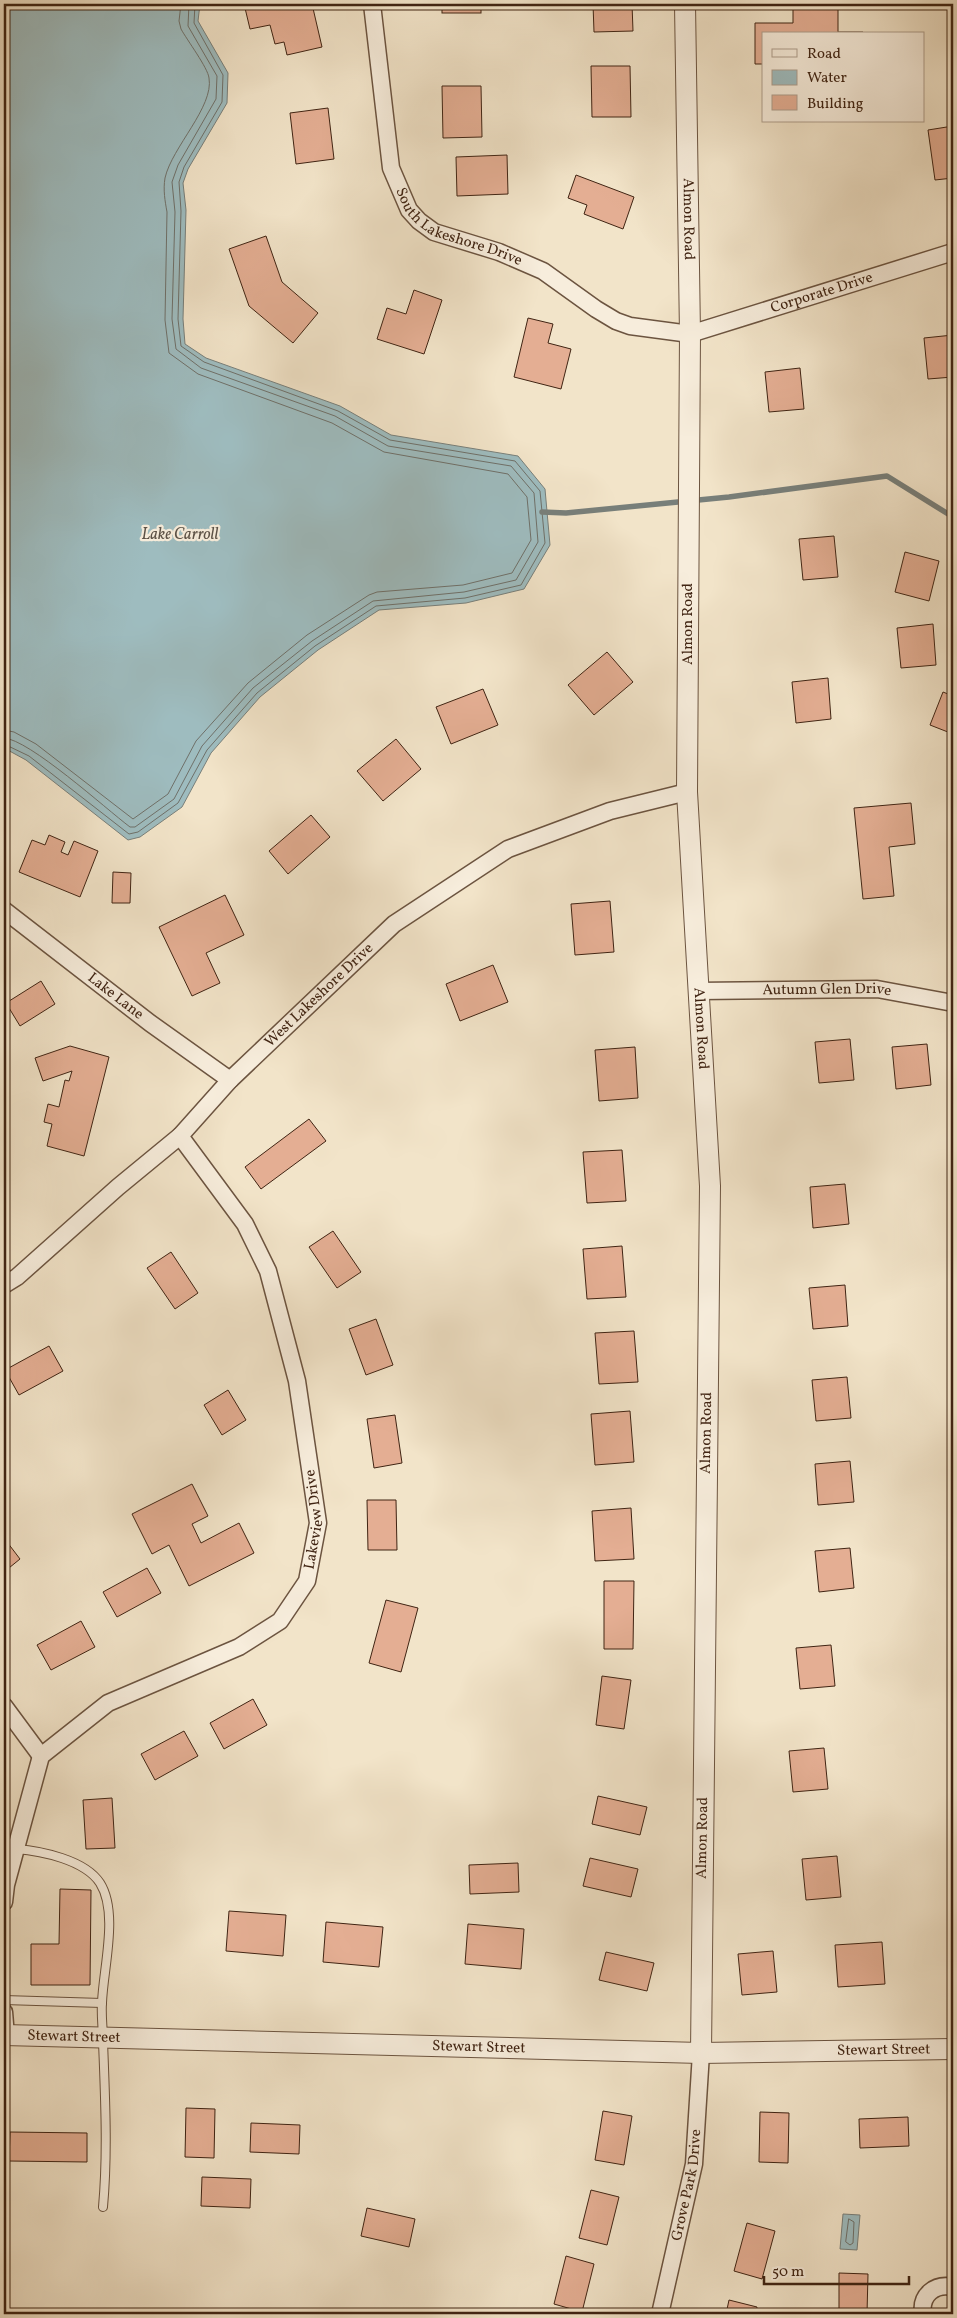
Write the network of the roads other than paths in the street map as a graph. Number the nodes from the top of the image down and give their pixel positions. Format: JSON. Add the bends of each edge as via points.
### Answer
{"nodes":[{"id":1,"x":372,"y":4,"type":"edge"},
{"id":2,"x":685,"y":4,"type":"edge"},
{"id":3,"x":953,"y":252,"type":"edge"},
{"id":4,"x":690,"y":334,"type":"junction"},
{"id":5,"x":687,"y":792,"type":"junction"},
{"id":6,"x":4,"y":910,"type":"edge"},
{"id":7,"x":698,"y":991,"type":"junction"},
{"id":8,"x":953,"y":1003,"type":"edge"},
{"id":9,"x":230,"y":1080,"type":"junction"},
{"id":10,"x":180,"y":1136,"type":"junction"},
{"id":11,"x":4,"y":1285,"type":"edge"},
{"id":12,"x":4,"y":1706,"type":"edge"},
{"id":13,"x":41,"y":1756,"type":"junction"},
{"id":14,"x":16,"y":1849,"type":"junction"},
{"id":15,"x":4,"y":1902,"type":"edge"},
{"id":16,"x":4,"y":2000,"type":"edge"},
{"id":17,"x":102,"y":2003,"type":"junction"},
{"id":18,"x":4,"y":2012,"type":"edge"},
{"id":19,"x":5,"y":2035,"type":"edge"},
{"id":20,"x":103,"y":2038,"type":"junction"},
{"id":21,"x":953,"y":2050,"type":"edge"},
{"id":22,"x":701,"y":2053,"type":"junction"},
{"id":23,"x":104,"y":2207,"type":"dead end"},
{"id":24,"x":953,"y":2287,"type":"edge"},
{"id":25,"x":660,"y":2314,"type":"edge"},
{"id":26,"x":923,"y":2314,"type":"edge"}],
"edges":[{"from":1,"to":4,"type":"street","name":"South Lakeshore Drive","via":[[391,168],[402,196],[419,220],[434,232],[499,252],[543,271],[616,321],[638,328]]},
{"from":2,"to":4,"type":"street","name":"Almon Road"},
{"from":3,"to":4,"type":"street","name":"Corporate Drive"},
{"from":4,"to":5,"type":"street","name":"Almon Road"},
{"from":5,"to":7,"type":"street","name":"Almon Road"},
{"from":5,"to":9,"type":"street","name":"West Lakeshore Drive","via":[[610,811],[508,849],[394,924]]},
{"from":6,"to":9,"type":"street","name":"Lake Lane","via":[[150,1023]]},
{"from":7,"to":8,"type":"street","name":"Autumn Glen Drive","via":[[877,989]]},
{"from":7,"to":22,"type":"street","name":"Almon Road","via":[[710,1186]]},
{"from":9,"to":10,"type":"street","name":"West Lakeshore Drive"},
{"from":10,"to":11,"type":"street","name":"West Lakeshore Drive"},
{"from":10,"to":13,"type":"street","name":"Lakeview Drive","via":[[245,1224],[268,1271],[297,1380],[318,1523],[307,1581],[280,1621],[239,1647],[108,1703]]},
{"from":12,"to":13,"type":"street"},
{"from":13,"to":14,"type":"street"},
{"from":14,"to":15,"type":"street"},
{"from":14,"to":17,"type":"lane","via":[[38,1851],[75,1864],[92,1872],[102,1886],[108,1905]]},
{"from":16,"to":17,"type":"lane"},
{"from":17,"to":20,"type":"lane"},
{"from":18,"to":19,"type":"street"},
{"from":19,"to":20,"type":"street","name":"Stewart Street"},
{"from":20,"to":22,"type":"street","name":"Stewart Street"},
{"from":20,"to":23,"type":"lane","via":[[107,2170]]},
{"from":21,"to":22,"type":"street","name":"Stewart Street"},
{"from":22,"to":25,"type":"street","name":"Grove Park Drive","via":[[694,2164]]},
{"from":24,"to":26,"type":"street","via":[[944,2286],[931,2291],[923,2304]]}]}
